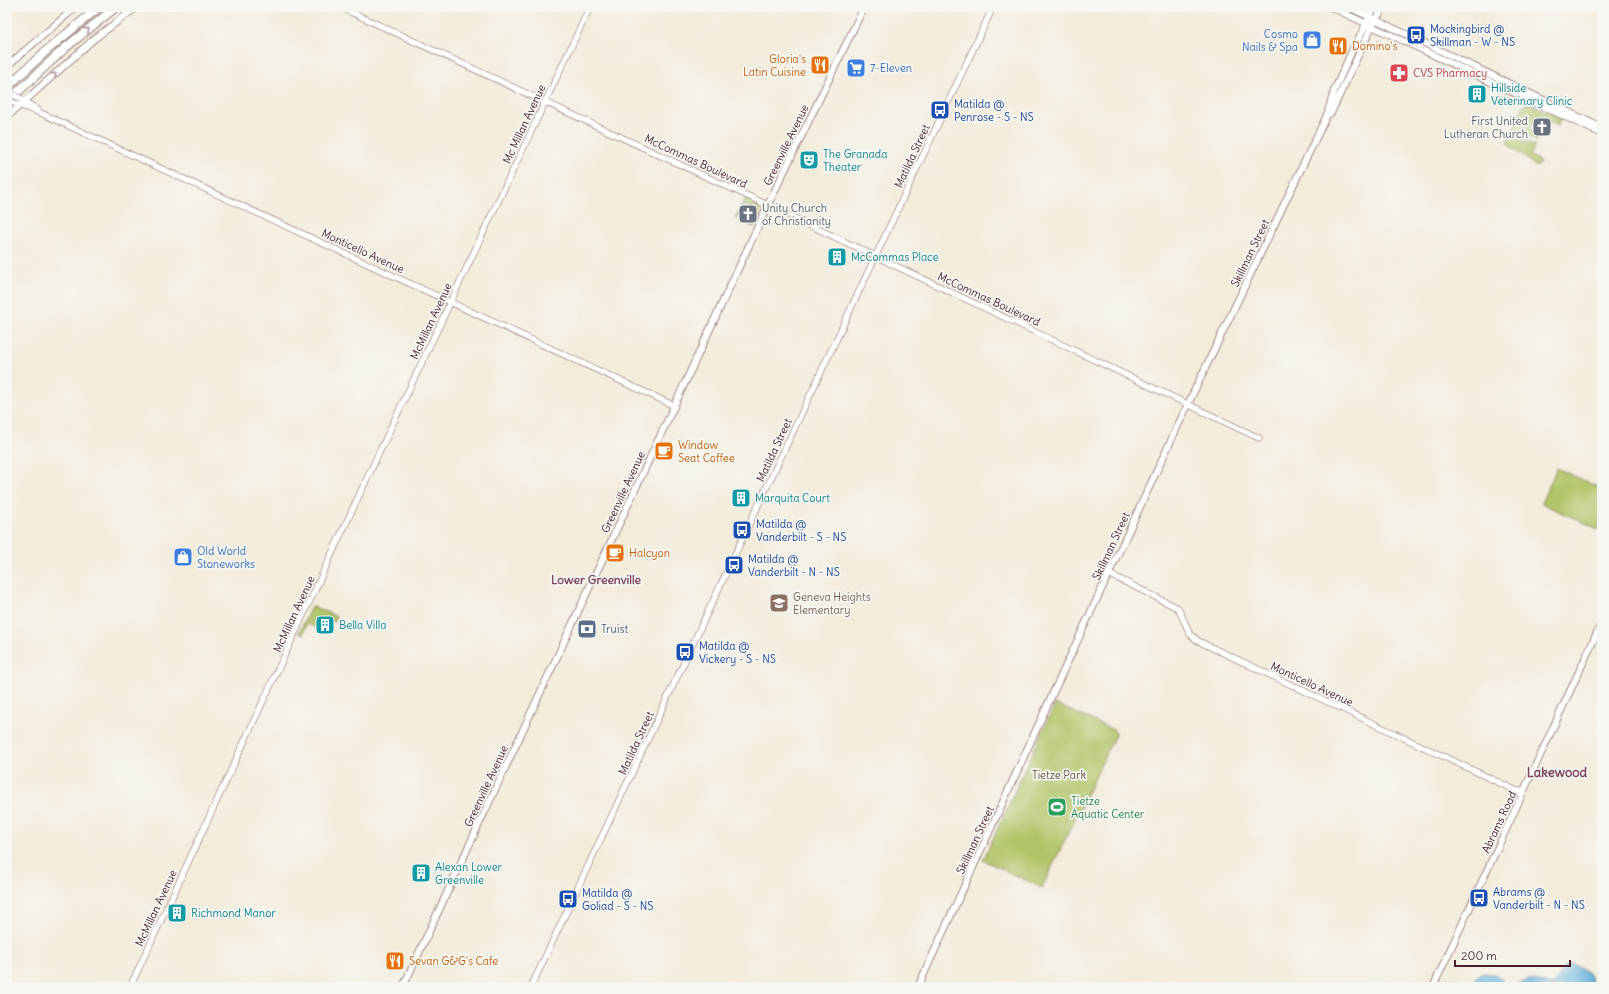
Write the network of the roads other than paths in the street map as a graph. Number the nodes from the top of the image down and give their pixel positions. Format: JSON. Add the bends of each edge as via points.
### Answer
{"nodes":[{"id":1,"x":76,"y":7,"type":"edge"},
{"id":2,"x":99,"y":7,"type":"edge"},
{"id":3,"x":116,"y":7,"type":"edge"},
{"id":4,"x":136,"y":7,"type":"edge"},
{"id":5,"x":340,"y":7,"type":"edge"},
{"id":6,"x":590,"y":7,"type":"edge"},
{"id":7,"x":864,"y":7,"type":"edge"},
{"id":8,"x":993,"y":7,"type":"edge"},
{"id":9,"x":1331,"y":7,"type":"edge"},
{"id":10,"x":1349,"y":7,"type":"edge"},
{"id":11,"x":1375,"y":7,"type":"edge"},
{"id":12,"x":1384,"y":7,"type":"edge"},
{"id":13,"x":1370,"y":16,"type":"junction"},
{"id":14,"x":1376,"y":19,"type":"junction"},
{"id":15,"x":1369,"y":25,"type":"junction"},
{"id":16,"x":1430,"y":50,"type":"junction"},
{"id":17,"x":7,"y":66,"type":"edge"},
{"id":18,"x":1469,"y":68,"type":"junction"},
{"id":19,"x":7,"y":87,"type":"edge"},
{"id":20,"x":7,"y":91,"type":"edge"},
{"id":21,"x":7,"y":99,"type":"edge"},
{"id":22,"x":23,"y":100,"type":"junction"},
{"id":23,"x":7,"y":102,"type":"edge"},
{"id":24,"x":545,"y":103,"type":"junction"},
{"id":25,"x":18,"y":105,"type":"junction"},
{"id":26,"x":44,"y":114,"type":"junction"},
{"id":27,"x":7,"y":117,"type":"edge"},
{"id":28,"x":1602,"y":128,"type":"edge"},
{"id":29,"x":1602,"y":134,"type":"edge"},
{"id":30,"x":768,"y":206,"type":"junction"},
{"id":31,"x":475,"y":250,"type":"joint"},
{"id":32,"x":876,"y":257,"type":"junction"},
{"id":33,"x":450,"y":303,"type":"junction"},
{"id":34,"x":1188,"y":404,"type":"junction"},
{"id":35,"x":675,"y":406,"type":"junction"},
{"id":36,"x":1259,"y":438,"type":"dead end"},
{"id":37,"x":1109,"y":574,"type":"junction"},
{"id":38,"x":1602,"y":622,"type":"edge"},
{"id":39,"x":1524,"y":791,"type":"junction"},
{"id":40,"x":130,"y":987,"type":"edge"},
{"id":41,"x":403,"y":987,"type":"edge"},
{"id":42,"x":531,"y":987,"type":"edge"},
{"id":43,"x":918,"y":987,"type":"edge"},
{"id":44,"x":1433,"y":987,"type":"edge"}],
"edges":[{"from":1,"to":17,"type":"main road"},
{"from":2,"to":19,"type":"highway"},
{"from":23,"to":3,"type":"highway","one_way":true,"via":[[65,48]]},
{"from":22,"to":4,"type":"main road","one_way":true,"via":[[95,38]]},
{"from":5,"to":24,"type":"street","name":"McCommas Boulevard"},
{"from":6,"to":24,"type":"street","name":"Mc Millan Avenue"},
{"from":7,"to":30,"type":"main road","name":"Greenville Avenue"},
{"from":8,"to":32,"type":"street","name":"Matilda Street"},
{"from":9,"to":15,"type":"main road"},
{"from":10,"to":13,"type":"main road"},
{"from":11,"to":13,"type":"main road","name":"Skillman Street"},
{"from":12,"to":14,"type":"main road","name":"Skillman Street"},
{"from":13,"to":14,"type":"main road"},
{"from":13,"to":15,"type":"main road","name":"Skillman Street"},
{"from":14,"to":15,"type":"main road","name":"Skillman Street"},
{"from":14,"to":16,"type":"main road"},
{"from":15,"to":16,"type":"main road"},
{"from":15,"to":34,"type":"main road","name":"Skillman Street","via":[[1334,91],[1326,115]]},
{"from":16,"to":18,"type":"main road"},
{"from":18,"to":28,"type":"main road"},
{"from":18,"to":29,"type":"main road"},
{"from":20,"to":22,"type":"street","name":"Monticello Avenue","bridge":true},
{"from":21,"to":25,"type":"street","name":"Monticello Avenue","bridge":true},
{"from":22,"to":25,"type":"main road"},
{"from":22,"to":26,"type":"street","name":"Monticello Avenue"},
{"from":24,"to":30,"type":"street","name":"McCommas Boulevard"},
{"from":24,"to":31,"type":"street","name":"Mc Millan Avenue"},
{"from":25,"to":26,"type":"street","name":"Monticello Avenue"},
{"from":25,"to":27,"type":"main road"},
{"from":26,"to":33,"type":"street","name":"Monticello Avenue"},
{"from":30,"to":32,"type":"street","name":"McCommas Boulevard"},
{"from":30,"to":35,"type":"main road","name":"Greenville Avenue"},
{"from":31,"to":33,"type":"street","name":"McMillan Avenue"},
{"from":32,"to":34,"type":"street","name":"McCommas Boulevard"},
{"from":32,"to":42,"type":"street","name":"Matilda Street"},
{"from":33,"to":35,"type":"street","name":"Monticello Avenue"},
{"from":33,"to":40,"type":"street","name":"McMillan Avenue"},
{"from":34,"to":36,"type":"street","name":"McCommas Boulevard"},
{"from":34,"to":37,"type":"main road","name":"Skillman Street"},
{"from":35,"to":41,"type":"main road","name":"Greenville Avenue"},
{"from":37,"to":39,"type":"street","name":"Monticello Avenue","via":[[1178,608],[1190,634],[1198,641],[1517,791]]},
{"from":37,"to":43,"type":"main road","name":"Skillman Street"},
{"from":38,"to":39,"type":"main road","name":"Abrams Road"},
{"from":39,"to":44,"type":"main road","name":"Abrams Road"}]}
